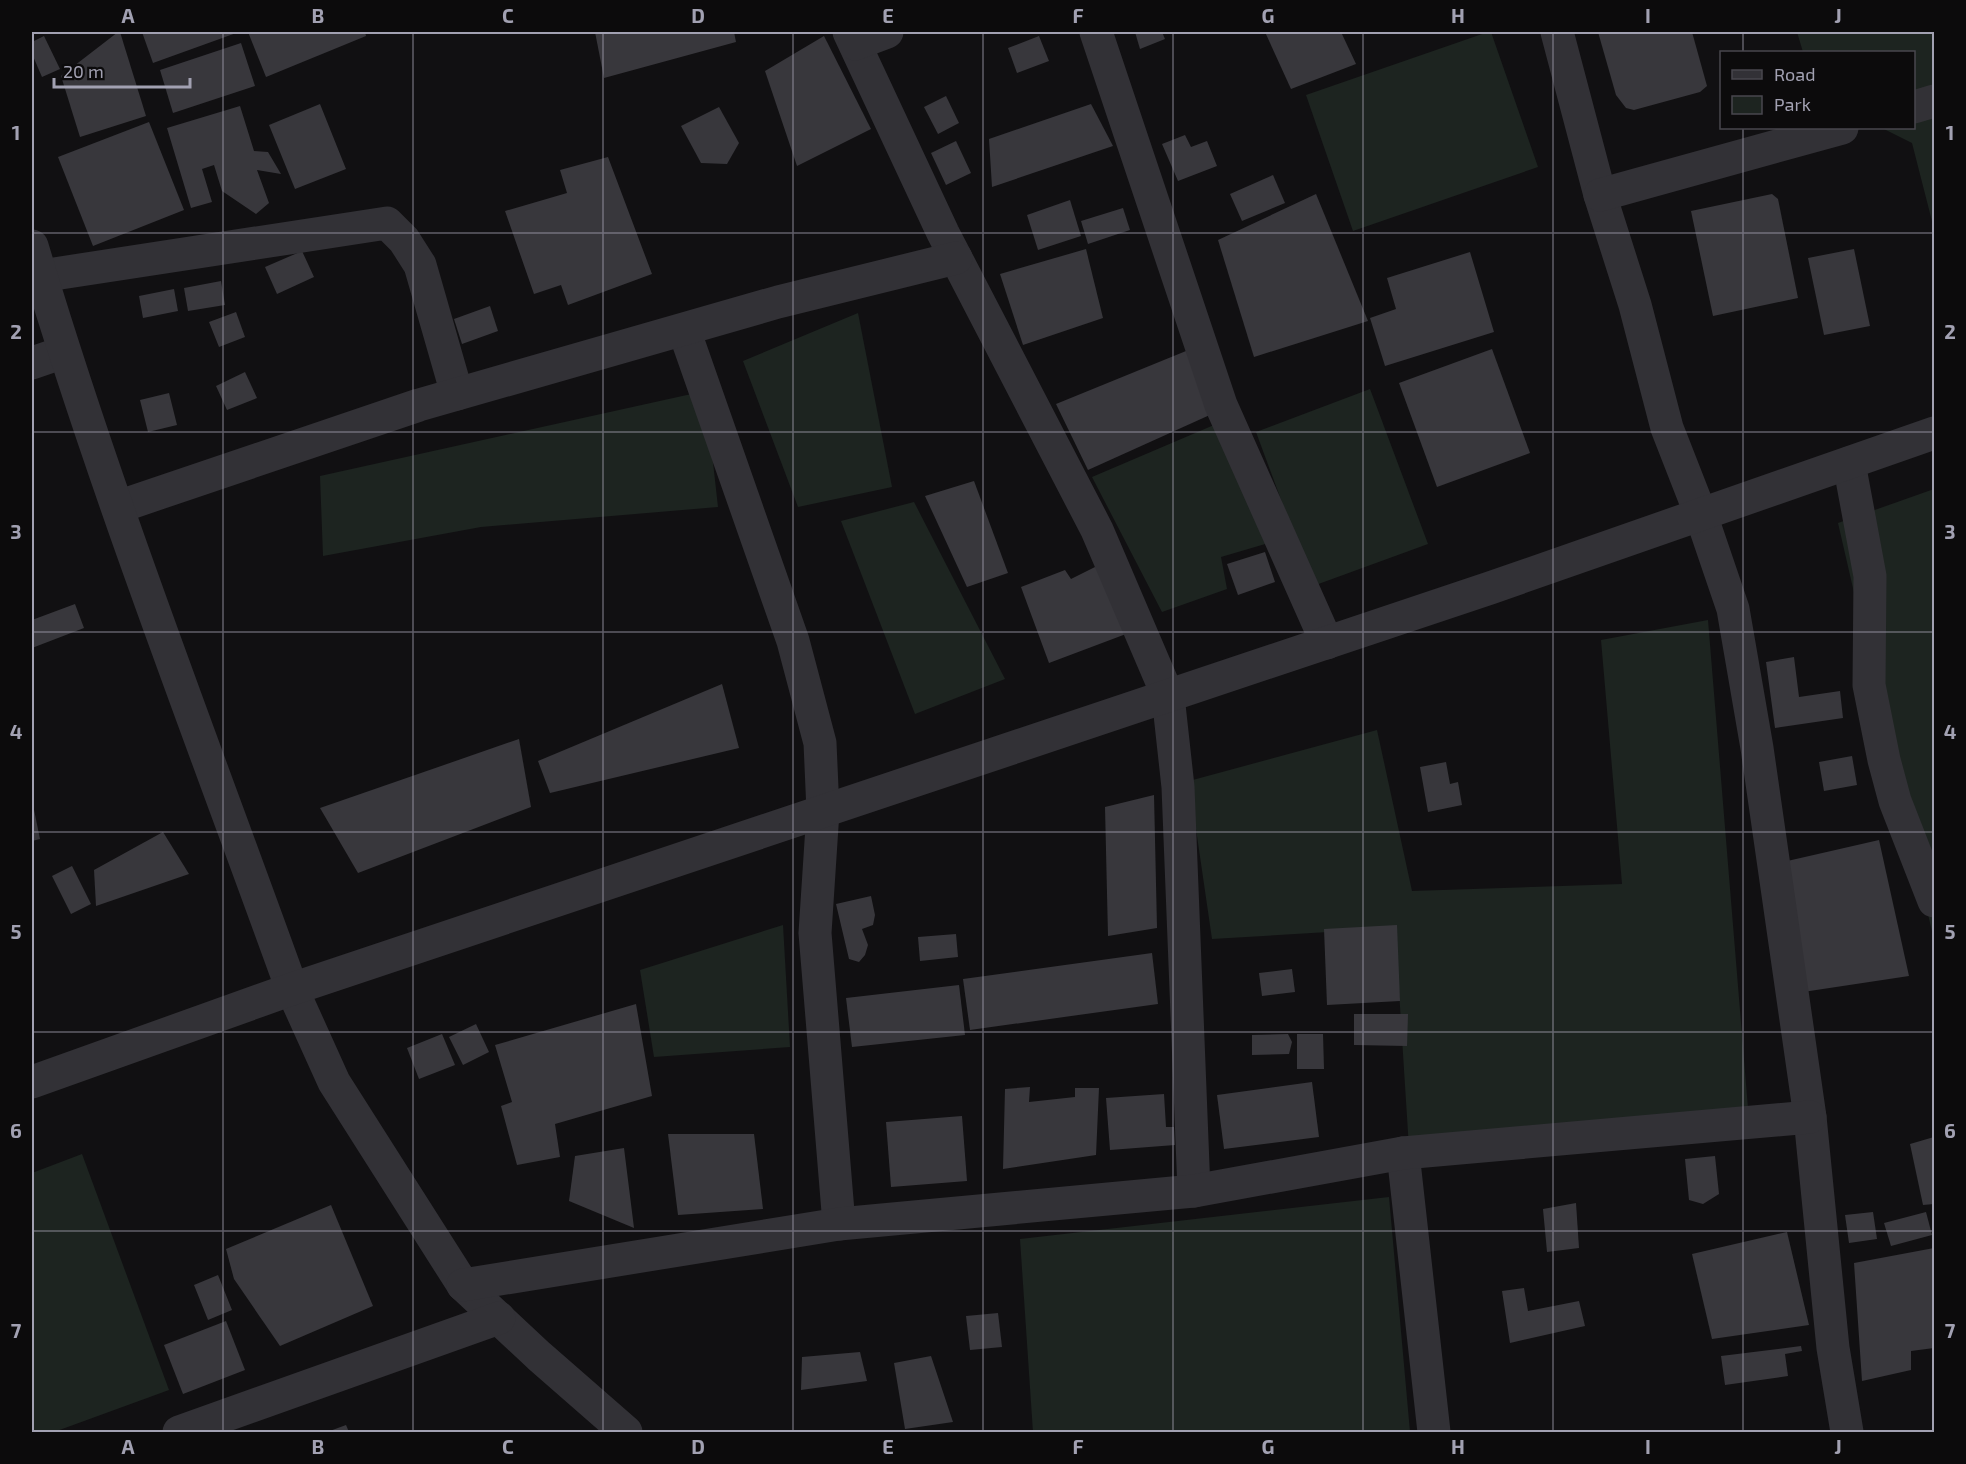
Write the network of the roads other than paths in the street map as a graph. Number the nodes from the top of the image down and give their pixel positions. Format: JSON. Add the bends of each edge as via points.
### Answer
{"nodes":[{"id":1,"x":887,"y":32,"type":"edge"},
{"id":2,"x":1096,"y":32,"type":"edge"},
{"id":3,"x":1557,"y":32,"type":"edge"},
{"id":4,"x":852,"y":38,"type":"edge"},
{"id":5,"x":1935,"y":101,"type":"edge"},
{"id":6,"x":1915,"y":107,"type":"edge"},
{"id":7,"x":1838,"y":129,"type":"edge"},
{"id":8,"x":1600,"y":195,"type":"junction"},
{"id":9,"x":32,"y":246,"type":"edge"},
{"id":10,"x":956,"y":258,"type":"junction"},
{"id":11,"x":41,"y":276,"type":"junction"},
{"id":12,"x":684,"y":330,"type":"junction"},
{"id":13,"x":64,"y":352,"type":"junction"},
{"id":14,"x":32,"y":363,"type":"edge"},
{"id":15,"x":457,"y":394,"type":"junction"},
{"id":16,"x":1935,"y":433,"type":"edge"},
{"id":17,"x":1849,"y":463,"type":"junction"},
{"id":18,"x":118,"y":507,"type":"junction"},
{"id":19,"x":1701,"y":515,"type":"junction"},
{"id":20,"x":1327,"y":643,"type":"junction"},
{"id":21,"x":1168,"y":696,"type":"junction"},
{"id":22,"x":823,"y":811,"type":"junction"},
{"id":23,"x":1935,"y":901,"type":"edge"},
{"id":24,"x":292,"y":989,"type":"junction"},
{"id":25,"x":32,"y":1082,"type":"edge"},
{"id":26,"x":1810,"y":1118,"type":"junction"},
{"id":27,"x":1403,"y":1153,"type":"junction"},
{"id":28,"x":1194,"y":1191,"type":"junction"},
{"id":29,"x":838,"y":1224,"type":"junction"},
{"id":30,"x":464,"y":1285,"type":"junction"},
{"id":31,"x":499,"y":1318,"type":"junction"},
{"id":32,"x":179,"y":1432,"type":"edge"},
{"id":33,"x":626,"y":1432,"type":"edge"},
{"id":34,"x":1434,"y":1432,"type":"edge"},
{"id":35,"x":1847,"y":1432,"type":"edge"}],
"edges":[{"from":1,"to":4,"type":"street"},
{"from":2,"to":20,"type":"street","via":[[1221,405]]},
{"from":3,"to":8,"type":"street"},
{"from":4,"to":10,"type":"street"},
{"from":5,"to":6,"type":"street"},
{"from":7,"to":8,"type":"street"},
{"from":8,"to":19,"type":"street","via":[[1635,304],[1667,428]]},
{"from":9,"to":11,"type":"street"},
{"from":10,"to":12,"type":"street","via":[[778,302]]},
{"from":10,"to":21,"type":"street","via":[[1097,530]]},
{"from":11,"to":13,"type":"street"},
{"from":11,"to":15,"type":"street","via":[[387,223],[420,265]]},
{"from":12,"to":15,"type":"street"},
{"from":12,"to":22,"type":"street","via":[[793,641],[820,743]]},
{"from":13,"to":14,"type":"street"},
{"from":13,"to":18,"type":"street"},
{"from":15,"to":18,"type":"street"},
{"from":16,"to":17,"type":"street"},
{"from":17,"to":19,"type":"street"},
{"from":17,"to":23,"type":"street","via":[[1870,576],[1869,685],[1879,739],[1895,801]]},
{"from":18,"to":24,"type":"street"},
{"from":19,"to":20,"type":"street"},
{"from":19,"to":26,"type":"street","via":[[1733,609]]},
{"from":20,"to":21,"type":"street"},
{"from":21,"to":22,"type":"street"},
{"from":21,"to":28,"type":"street","via":[[1178,788]]},
{"from":22,"to":24,"type":"street"},
{"from":22,"to":29,"type":"street","via":[[815,933]]},
{"from":24,"to":25,"type":"street"},
{"from":24,"to":30,"type":"street","via":[[334,1082]]},
{"from":26,"to":27,"type":"street"},
{"from":26,"to":35,"type":"street","via":[[1833,1348]]},
{"from":27,"to":28,"type":"street"},
{"from":27,"to":34,"type":"street"},
{"from":28,"to":29,"type":"street"},
{"from":29,"to":30,"type":"street"},
{"from":30,"to":31,"type":"street"},
{"from":31,"to":32,"type":"street"},
{"from":31,"to":33,"type":"street"}]}
